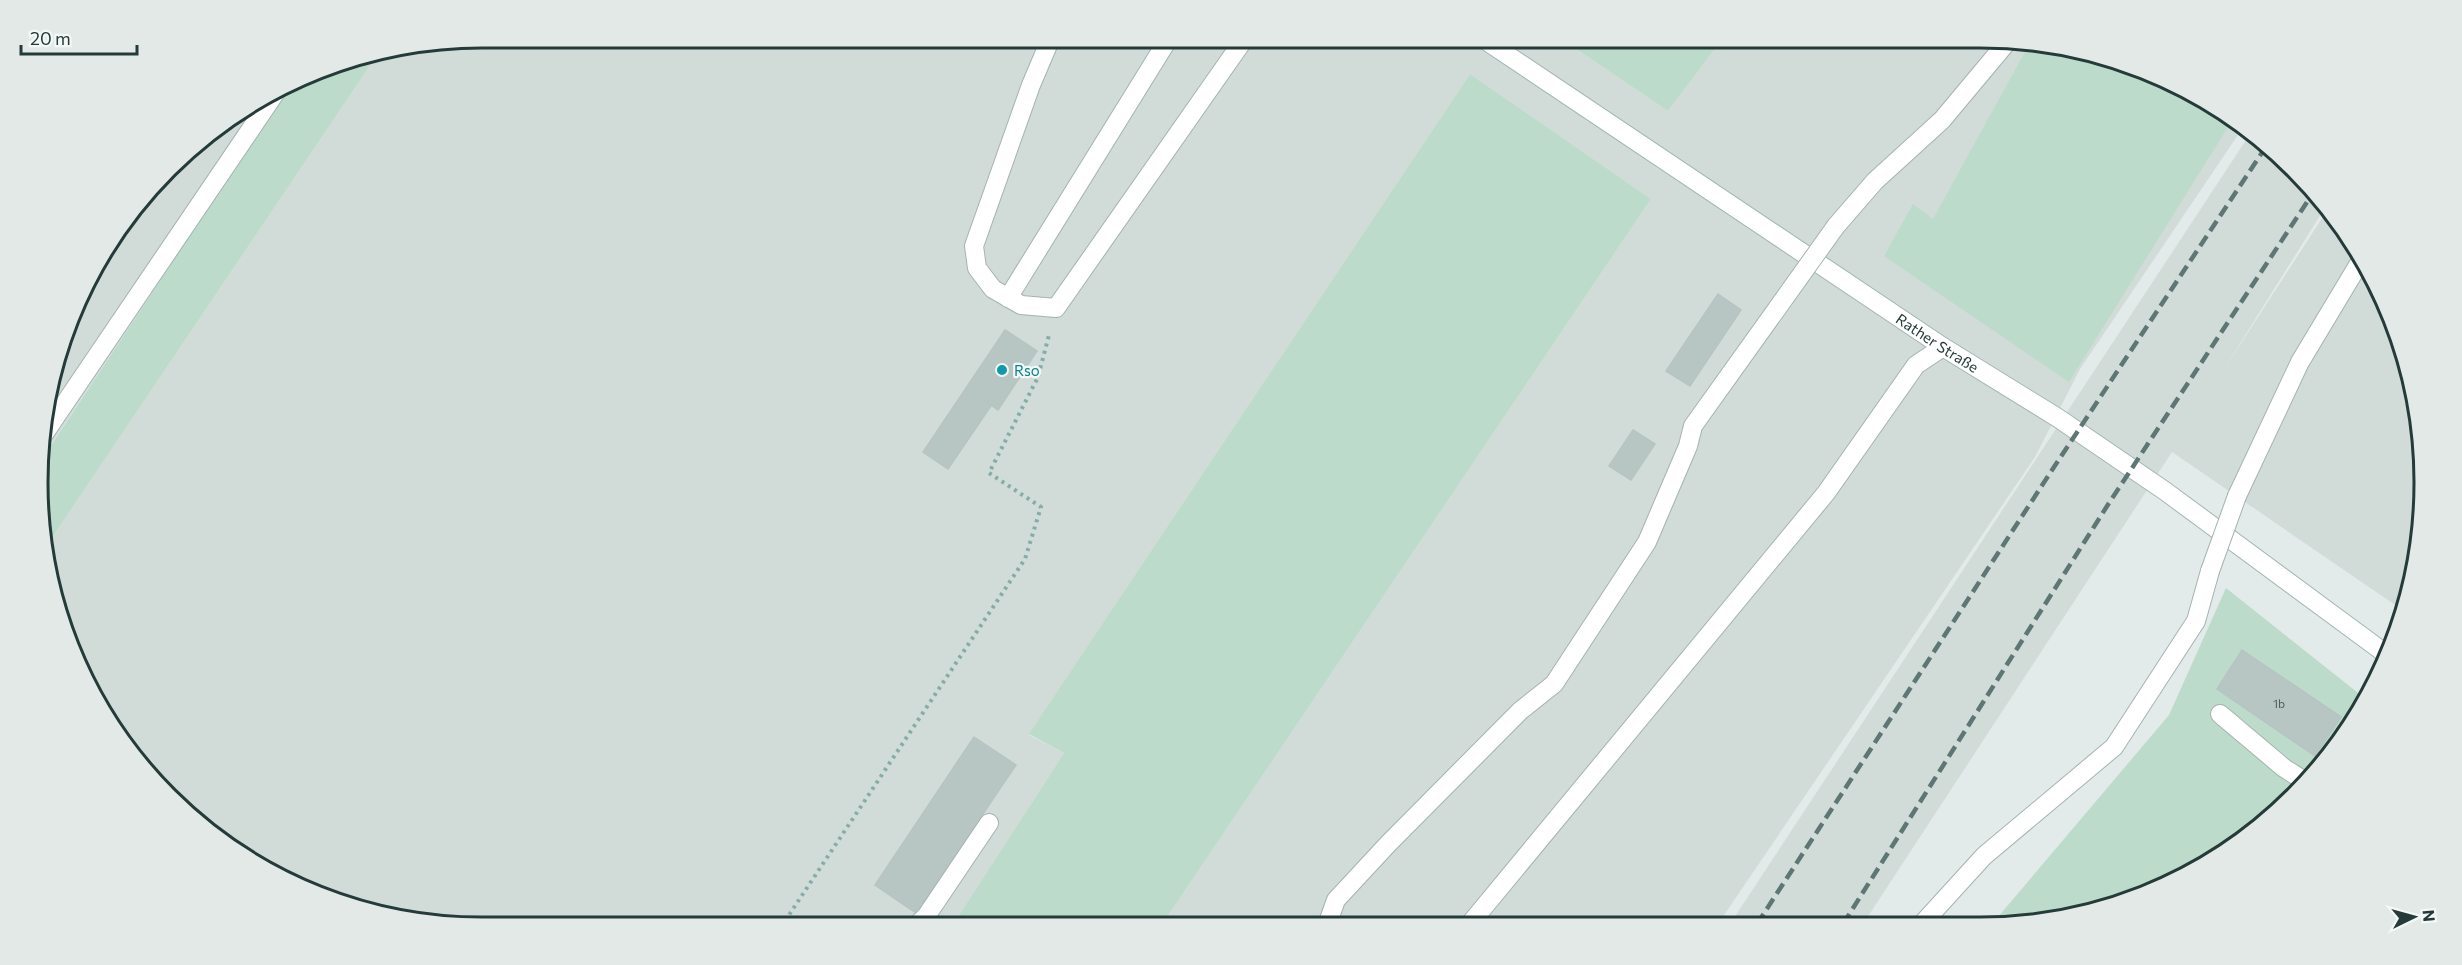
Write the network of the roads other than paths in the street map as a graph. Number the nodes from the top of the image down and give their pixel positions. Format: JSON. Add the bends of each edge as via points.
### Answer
{"nodes":[{"id":1,"x":1047,"y":48,"type":"edge"},
{"id":2,"x":1163,"y":48,"type":"edge"},
{"id":3,"x":1238,"y":48,"type":"edge"},
{"id":4,"x":1497,"y":48,"type":"edge"},
{"id":5,"x":2002,"y":49,"type":"edge"},
{"id":6,"x":267,"y":105,"type":"edge"},
{"id":7,"x":2357,"y":267,"type":"edge"},
{"id":8,"x":1008,"y":298,"type":"junction"},
{"id":9,"x":1943,"y":347,"type":"junction"},
{"id":10,"x":53,"y":421,"type":"edge"},
{"id":11,"x":2381,"y":650,"type":"edge"},
{"id":12,"x":2220,"y":714,"type":"dead end"},
{"id":13,"x":2299,"y":777,"type":"edge"},
{"id":14,"x":989,"y":823,"type":"dead end"},
{"id":15,"x":925,"y":917,"type":"edge"},
{"id":16,"x":1330,"y":917,"type":"edge"},
{"id":17,"x":1476,"y":917,"type":"edge"},
{"id":18,"x":1928,"y":917,"type":"edge"}],
"edges":[{"from":1,"to":8,"type":"street","via":[[974,246],[977,268],[993,289]]},
{"from":2,"to":8,"type":"street"},
{"from":3,"to":8,"type":"street","via":[[1056,308],[1021,305]]},
{"from":4,"to":9,"type":"street","name":"Rather Straße"},
{"from":5,"to":16,"type":"street","bridge":true,"via":[[1942,120],[1875,181],[1836,226],[1693,426],[1647,542],[1554,684],[1520,711],[1380,852],[1335,900]]},
{"from":6,"to":10,"type":"street"},
{"from":7,"to":18,"type":"street","bridge":true,"via":[[2300,362],[2237,496],[2196,621],[2114,747],[1984,856]]},
{"from":9,"to":11,"type":"street","name":"Rather Straße","via":[[2058,418],[2165,491]]},
{"from":9,"to":17,"type":"street","via":[[1916,365],[1826,493]]},
{"from":12,"to":13,"type":"street"},
{"from":14,"to":15,"type":"street"}]}
